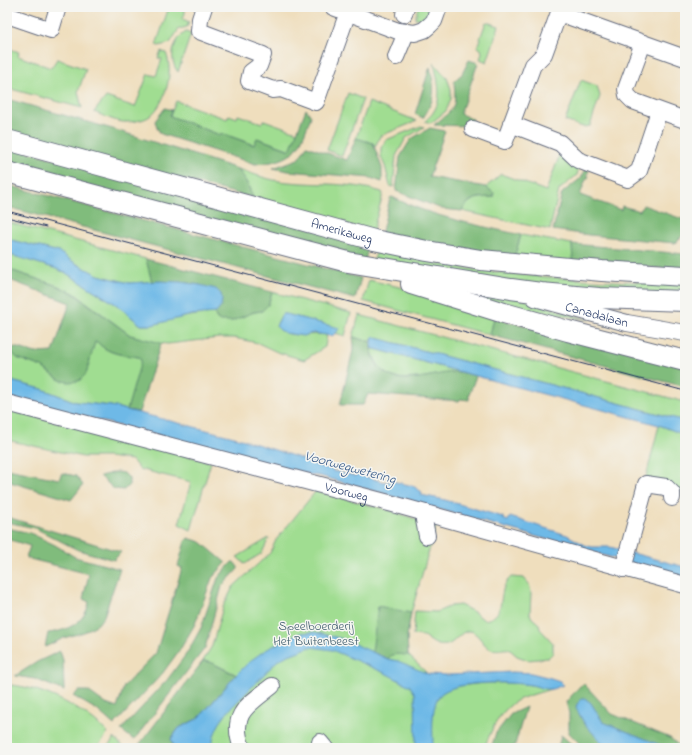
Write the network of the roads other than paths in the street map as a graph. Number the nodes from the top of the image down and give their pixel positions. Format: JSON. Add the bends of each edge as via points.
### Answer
{"nodes":[{"id":1,"x":58,"y":7,"type":"edge"},
{"id":2,"x":204,"y":7,"type":"edge"},
{"id":3,"x":333,"y":7,"type":"edge"},
{"id":4,"x":439,"y":7,"type":"edge"},
{"id":5,"x":560,"y":10,"type":"edge"},
{"id":6,"x":348,"y":12,"type":"junction"},
{"id":7,"x":7,"y":15,"type":"edge"},
{"id":8,"x":406,"y":33,"type":"junction"},
{"id":9,"x":642,"y":43,"type":"junction"},
{"id":10,"x":396,"y":57,"type":"dead end"},
{"id":11,"x":685,"y":58,"type":"edge"},
{"id":12,"x":659,"y":111,"type":"junction"},
{"id":13,"x":685,"y":120,"type":"edge"},
{"id":14,"x":512,"y":124,"type":"junction"},
{"id":15,"x":473,"y":129,"type":"dead end"},
{"id":16,"x":7,"y":140,"type":"edge"},
{"id":17,"x":7,"y":172,"type":"edge"},
{"id":18,"x":332,"y":259,"type":"junction"},
{"id":19,"x":685,"y":276,"type":"edge"},
{"id":20,"x":511,"y":290,"type":"junction"},
{"id":21,"x":685,"y":301,"type":"edge"},
{"id":22,"x":685,"y":333,"type":"edge"},
{"id":23,"x":685,"y":361,"type":"edge"},
{"id":24,"x":7,"y":403,"type":"edge"},
{"id":25,"x":672,"y":498,"type":"dead end"},
{"id":26,"x":426,"y":513,"type":"junction"},
{"id":27,"x":427,"y":536,"type":"dead end"},
{"id":28,"x":623,"y":569,"type":"junction"},
{"id":29,"x":685,"y":585,"type":"edge"},
{"id":30,"x":272,"y":686,"type":"dead end"},
{"id":31,"x":242,"y":748,"type":"edge"}],
"edges":[{"from":1,"to":7,"type":"street","via":[[50,30]]},
{"from":2,"to":6,"type":"street","via":[[199,30],[263,55],[259,66],[251,72],[249,81],[316,102]]},
{"from":3,"to":6,"type":"street"},
{"from":4,"to":8,"type":"street","via":[[434,20],[424,30]]},
{"from":5,"to":9,"type":"street"},
{"from":5,"to":14,"type":"street","via":[[544,54],[533,65]]},
{"from":6,"to":8,"type":"street"},
{"from":8,"to":10,"type":"street"},
{"from":9,"to":11,"type":"street"},
{"from":9,"to":12,"type":"street","via":[[626,89],[627,94],[632,101]]},
{"from":12,"to":13,"type":"street"},
{"from":12,"to":14,"type":"street","via":[[639,171],[628,179],[578,160],[560,143]]},
{"from":14,"to":15,"type":"street","via":[[505,141]]},
{"from":16,"to":19,"type":"main road","name":"Amerikaweg","via":[[374,240],[427,251],[481,260]]},
{"from":17,"to":18,"type":"main road","name":"Amerikaweg"},
{"from":18,"to":20,"type":"main road","name":"Amerikaweg"},
{"from":18,"to":23,"type":"main road","via":[[345,266],[420,286],[568,332]]},
{"from":20,"to":21,"type":"main road","name":"Amerikaweg","via":[[598,298]]},
{"from":20,"to":22,"type":"street","name":"Canadalaan","via":[[627,323]]},
{"from":24,"to":26,"type":"street","name":"Voorweg"},
{"from":25,"to":28,"type":"street","via":[[672,493],[666,487],[646,484]]},
{"from":26,"to":27,"type":"street","via":[[424,520]]},
{"from":26,"to":28,"type":"street","name":"Voorweg"},
{"from":28,"to":29,"type":"street","name":"Voorweg"},
{"from":30,"to":31,"type":"street","via":[[249,704],[242,713],[237,728]]}]}
